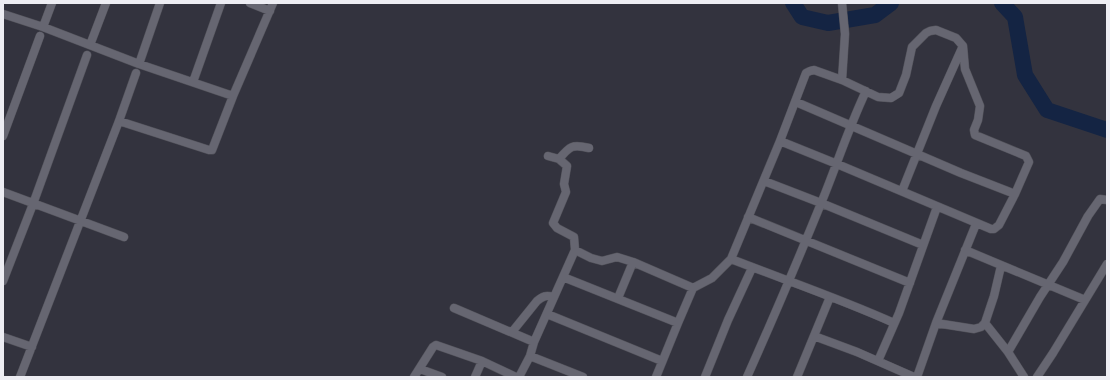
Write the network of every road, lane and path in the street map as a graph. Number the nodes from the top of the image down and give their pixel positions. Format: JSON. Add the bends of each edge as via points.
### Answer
{"nodes":[{"id":1,"x":52,"y":3,"type":"edge"},
{"id":2,"x":106,"y":3,"type":"edge"},
{"id":3,"x":160,"y":3,"type":"edge"},
{"id":4,"x":221,"y":3,"type":"edge"},
{"id":5,"x":250,"y":3,"type":"edge"},
{"id":6,"x":274,"y":3,"type":"edge"},
{"id":7,"x":842,"y":3,"type":"edge"},
{"id":8,"x":270,"y":11,"type":"junction"},
{"id":9,"x":3,"y":14,"type":"edge"},
{"id":10,"x":43,"y":27,"type":"junction"},
{"id":11,"x":40,"y":36,"type":"dead end"},
{"id":12,"x":90,"y":45,"type":"junction"},
{"id":13,"x":962,"y":46,"type":"junction"},
{"id":14,"x":87,"y":55,"type":"dead end"},
{"id":15,"x":139,"y":64,"type":"junction"},
{"id":16,"x":136,"y":73,"type":"dead end"},
{"id":17,"x":842,"y":80,"type":"junction"},
{"id":18,"x":193,"y":82,"type":"junction"},
{"id":19,"x":866,"y":91,"type":"junction"},
{"id":20,"x":233,"y":96,"type":"junction"},
{"id":21,"x":796,"y":102,"type":"junction"},
{"id":22,"x":119,"y":120,"type":"junction"},
{"id":23,"x":850,"y":126,"type":"junction"},
{"id":24,"x":3,"y":136,"type":"edge"},
{"id":25,"x":780,"y":141,"type":"junction"},
{"id":26,"x":589,"y":148,"type":"dead end"},
{"id":27,"x":917,"y":154,"type":"junction"},
{"id":28,"x":548,"y":156,"type":"dead end"},
{"id":29,"x":559,"y":159,"type":"junction"},
{"id":30,"x":837,"y":164,"type":"junction"},
{"id":31,"x":764,"y":181,"type":"junction"},
{"id":32,"x":902,"y":191,"type":"junction"},
{"id":33,"x":3,"y":192,"type":"edge"},
{"id":34,"x":1015,"y":194,"type":"junction"},
{"id":35,"x":1107,"y":200,"type":"edge"},
{"id":36,"x":821,"y":203,"type":"junction"},
{"id":37,"x":34,"y":204,"type":"junction"},
{"id":38,"x":937,"y":207,"type":"junction"},
{"id":39,"x":748,"y":218,"type":"junction"},
{"id":40,"x":81,"y":220,"type":"junction"},
{"id":41,"x":976,"y":224,"type":"junction"},
{"id":42,"x":124,"y":237,"type":"dead end"},
{"id":43,"x":805,"y":241,"type":"junction"},
{"id":44,"x":923,"y":245,"type":"junction"},
{"id":45,"x":575,"y":250,"type":"junction"},
{"id":46,"x":965,"y":250,"type":"junction"},
{"id":47,"x":730,"y":259,"type":"junction"},
{"id":48,"x":633,"y":262,"type":"junction"},
{"id":49,"x":1107,"y":264,"type":"edge"},
{"id":50,"x":1001,"y":266,"type":"junction"},
{"id":51,"x":752,"y":268,"type":"junction"},
{"id":52,"x":563,"y":277,"type":"junction"},
{"id":53,"x":3,"y":281,"type":"edge"},
{"id":54,"x":790,"y":281,"type":"junction"},
{"id":55,"x":910,"y":283,"type":"junction"},
{"id":56,"x":1047,"y":285,"type":"junction"},
{"id":57,"x":693,"y":288,"type":"junction"},
{"id":58,"x":553,"y":297,"type":"junction"},
{"id":59,"x":830,"y":297,"type":"junction"},
{"id":60,"x":618,"y":298,"type":"junction"},
{"id":61,"x":1085,"y":300,"type":"junction"},
{"id":62,"x":454,"y":308,"type":"dead end"},
{"id":63,"x":547,"y":314,"type":"junction"},
{"id":64,"x":678,"y":322,"type":"junction"},
{"id":65,"x":894,"y":323,"type":"junction"},
{"id":66,"x":936,"y":323,"type":"junction"},
{"id":67,"x":985,"y":323,"type":"junction"},
{"id":68,"x":512,"y":332,"type":"junction"},
{"id":69,"x":814,"y":336,"type":"junction"},
{"id":70,"x":3,"y":337,"type":"edge"},
{"id":71,"x":534,"y":342,"type":"junction"},
{"id":72,"x":32,"y":347,"type":"junction"},
{"id":73,"x":1008,"y":352,"type":"junction"},
{"id":74,"x":530,"y":356,"type":"junction"},
{"id":75,"x":482,"y":361,"type":"junction"},
{"id":76,"x":662,"y":361,"type":"junction"},
{"id":77,"x":878,"y":361,"type":"junction"},
{"id":78,"x":420,"y":369,"type":"junction"},
{"id":79,"x":800,"y":376,"type":"edge"},
{"id":80,"x":20,"y":377,"type":"edge"},
{"id":81,"x":414,"y":377,"type":"edge"},
{"id":82,"x":442,"y":377,"type":"edge"},
{"id":83,"x":475,"y":377,"type":"edge"},
{"id":84,"x":518,"y":377,"type":"edge"},
{"id":85,"x":583,"y":377,"type":"edge"},
{"id":86,"x":656,"y":377,"type":"edge"},
{"id":87,"x":705,"y":377,"type":"edge"},
{"id":88,"x":747,"y":377,"type":"edge"},
{"id":89,"x":916,"y":377,"type":"edge"},
{"id":90,"x":1024,"y":377,"type":"edge"},
{"id":91,"x":1037,"y":377,"type":"edge"}],
"edges":[{"from":1,"to":10,"type":"street"},
{"from":2,"to":12,"type":"street"},
{"from":3,"to":15,"type":"street"},
{"from":4,"to":18,"type":"street"},
{"from":5,"to":8,"type":"street"},
{"from":6,"to":8,"type":"street"},
{"from":7,"to":17,"type":"street","via":[[845,34]]},
{"from":8,"to":20,"type":"street"},
{"from":9,"to":10,"type":"street"},
{"from":10,"to":12,"type":"street"},
{"from":11,"to":24,"type":"street"},
{"from":12,"to":15,"type":"street"},
{"from":13,"to":19,"type":"street","via":[[956,38],[936,30],[930,31],[912,47],[899,93],[885,99]]},
{"from":13,"to":27,"type":"street"},
{"from":13,"to":34,"type":"street","via":[[965,69],[980,106],[974,130],[976,135],[1026,156],[1028,162]]},
{"from":14,"to":37,"type":"street"},
{"from":15,"to":18,"type":"street"},
{"from":16,"to":22,"type":"street"},
{"from":17,"to":19,"type":"street"},
{"from":17,"to":21,"type":"street","via":[[814,70],[810,71],[806,73]]},
{"from":18,"to":20,"type":"street"},
{"from":19,"to":23,"type":"street"},
{"from":20,"to":22,"type":"street","via":[[212,150]]},
{"from":21,"to":23,"type":"street"},
{"from":21,"to":25,"type":"street"},
{"from":22,"to":40,"type":"street"},
{"from":23,"to":27,"type":"street"},
{"from":23,"to":30,"type":"street"},
{"from":25,"to":30,"type":"street"},
{"from":25,"to":31,"type":"street"},
{"from":26,"to":29,"type":"street","via":[[577,145],[569,148]]},
{"from":27,"to":32,"type":"street"},
{"from":27,"to":34,"type":"street"},
{"from":28,"to":29,"type":"street"},
{"from":29,"to":45,"type":"street","via":[[567,166],[564,184],[566,191],[553,223],[574,237]]},
{"from":30,"to":32,"type":"street"},
{"from":30,"to":36,"type":"street"},
{"from":31,"to":36,"type":"street"},
{"from":31,"to":39,"type":"street"},
{"from":32,"to":38,"type":"street"},
{"from":33,"to":37,"type":"street"},
{"from":34,"to":41,"type":"street","via":[[999,225],[994,229]]},
{"from":35,"to":56,"type":"street","via":[[1100,199],[1097,202],[1064,262]]},
{"from":36,"to":43,"type":"street"},
{"from":36,"to":44,"type":"street"},
{"from":37,"to":40,"type":"street"},
{"from":37,"to":53,"type":"street"},
{"from":38,"to":41,"type":"street"},
{"from":38,"to":44,"type":"street"},
{"from":39,"to":43,"type":"street"},
{"from":39,"to":47,"type":"street"},
{"from":40,"to":42,"type":"street"},
{"from":40,"to":72,"type":"street"},
{"from":41,"to":46,"type":"street"},
{"from":43,"to":54,"type":"street"},
{"from":43,"to":55,"type":"street"},
{"from":44,"to":55,"type":"street"},
{"from":45,"to":48,"type":"street","via":[[602,261],[617,257]]},
{"from":45,"to":52,"type":"street"},
{"from":46,"to":50,"type":"street"},
{"from":46,"to":66,"type":"street"},
{"from":47,"to":51,"type":"street"},
{"from":47,"to":57,"type":"street","via":[[712,278]]},
{"from":48,"to":57,"type":"street"},
{"from":48,"to":60,"type":"street"},
{"from":49,"to":61,"type":"street"},
{"from":50,"to":56,"type":"street"},
{"from":50,"to":67,"type":"street"},
{"from":51,"to":54,"type":"street"},
{"from":51,"to":87,"type":"street"},
{"from":52,"to":58,"type":"street"},
{"from":52,"to":60,"type":"street"},
{"from":54,"to":59,"type":"street"},
{"from":54,"to":88,"type":"street"},
{"from":55,"to":65,"type":"street"},
{"from":56,"to":61,"type":"street"},
{"from":56,"to":73,"type":"street"},
{"from":57,"to":64,"type":"street"},
{"from":58,"to":63,"type":"street"},
{"from":58,"to":68,"type":"street","via":[[542,297],[537,301]]},
{"from":59,"to":65,"type":"street"},
{"from":59,"to":69,"type":"street"},
{"from":60,"to":64,"type":"street"},
{"from":61,"to":91,"type":"street"},
{"from":62,"to":68,"type":"street"},
{"from":63,"to":71,"type":"street"},
{"from":63,"to":76,"type":"street"},
{"from":64,"to":76,"type":"street"},
{"from":65,"to":77,"type":"street"},
{"from":66,"to":67,"type":"street","via":[[974,329]]},
{"from":66,"to":89,"type":"street"},
{"from":67,"to":73,"type":"street"},
{"from":68,"to":71,"type":"street"},
{"from":69,"to":77,"type":"street"},
{"from":69,"to":79,"type":"street"},
{"from":70,"to":72,"type":"street"},
{"from":71,"to":74,"type":"street"},
{"from":72,"to":80,"type":"street"},
{"from":73,"to":90,"type":"street"},
{"from":74,"to":84,"type":"street"},
{"from":74,"to":85,"type":"street"},
{"from":75,"to":78,"type":"street","via":[[436,345]]},
{"from":75,"to":83,"type":"street"},
{"from":75,"to":84,"type":"street"},
{"from":76,"to":86,"type":"street"},
{"from":77,"to":89,"type":"street"},
{"from":78,"to":81,"type":"street"},
{"from":78,"to":82,"type":"street"}]}
